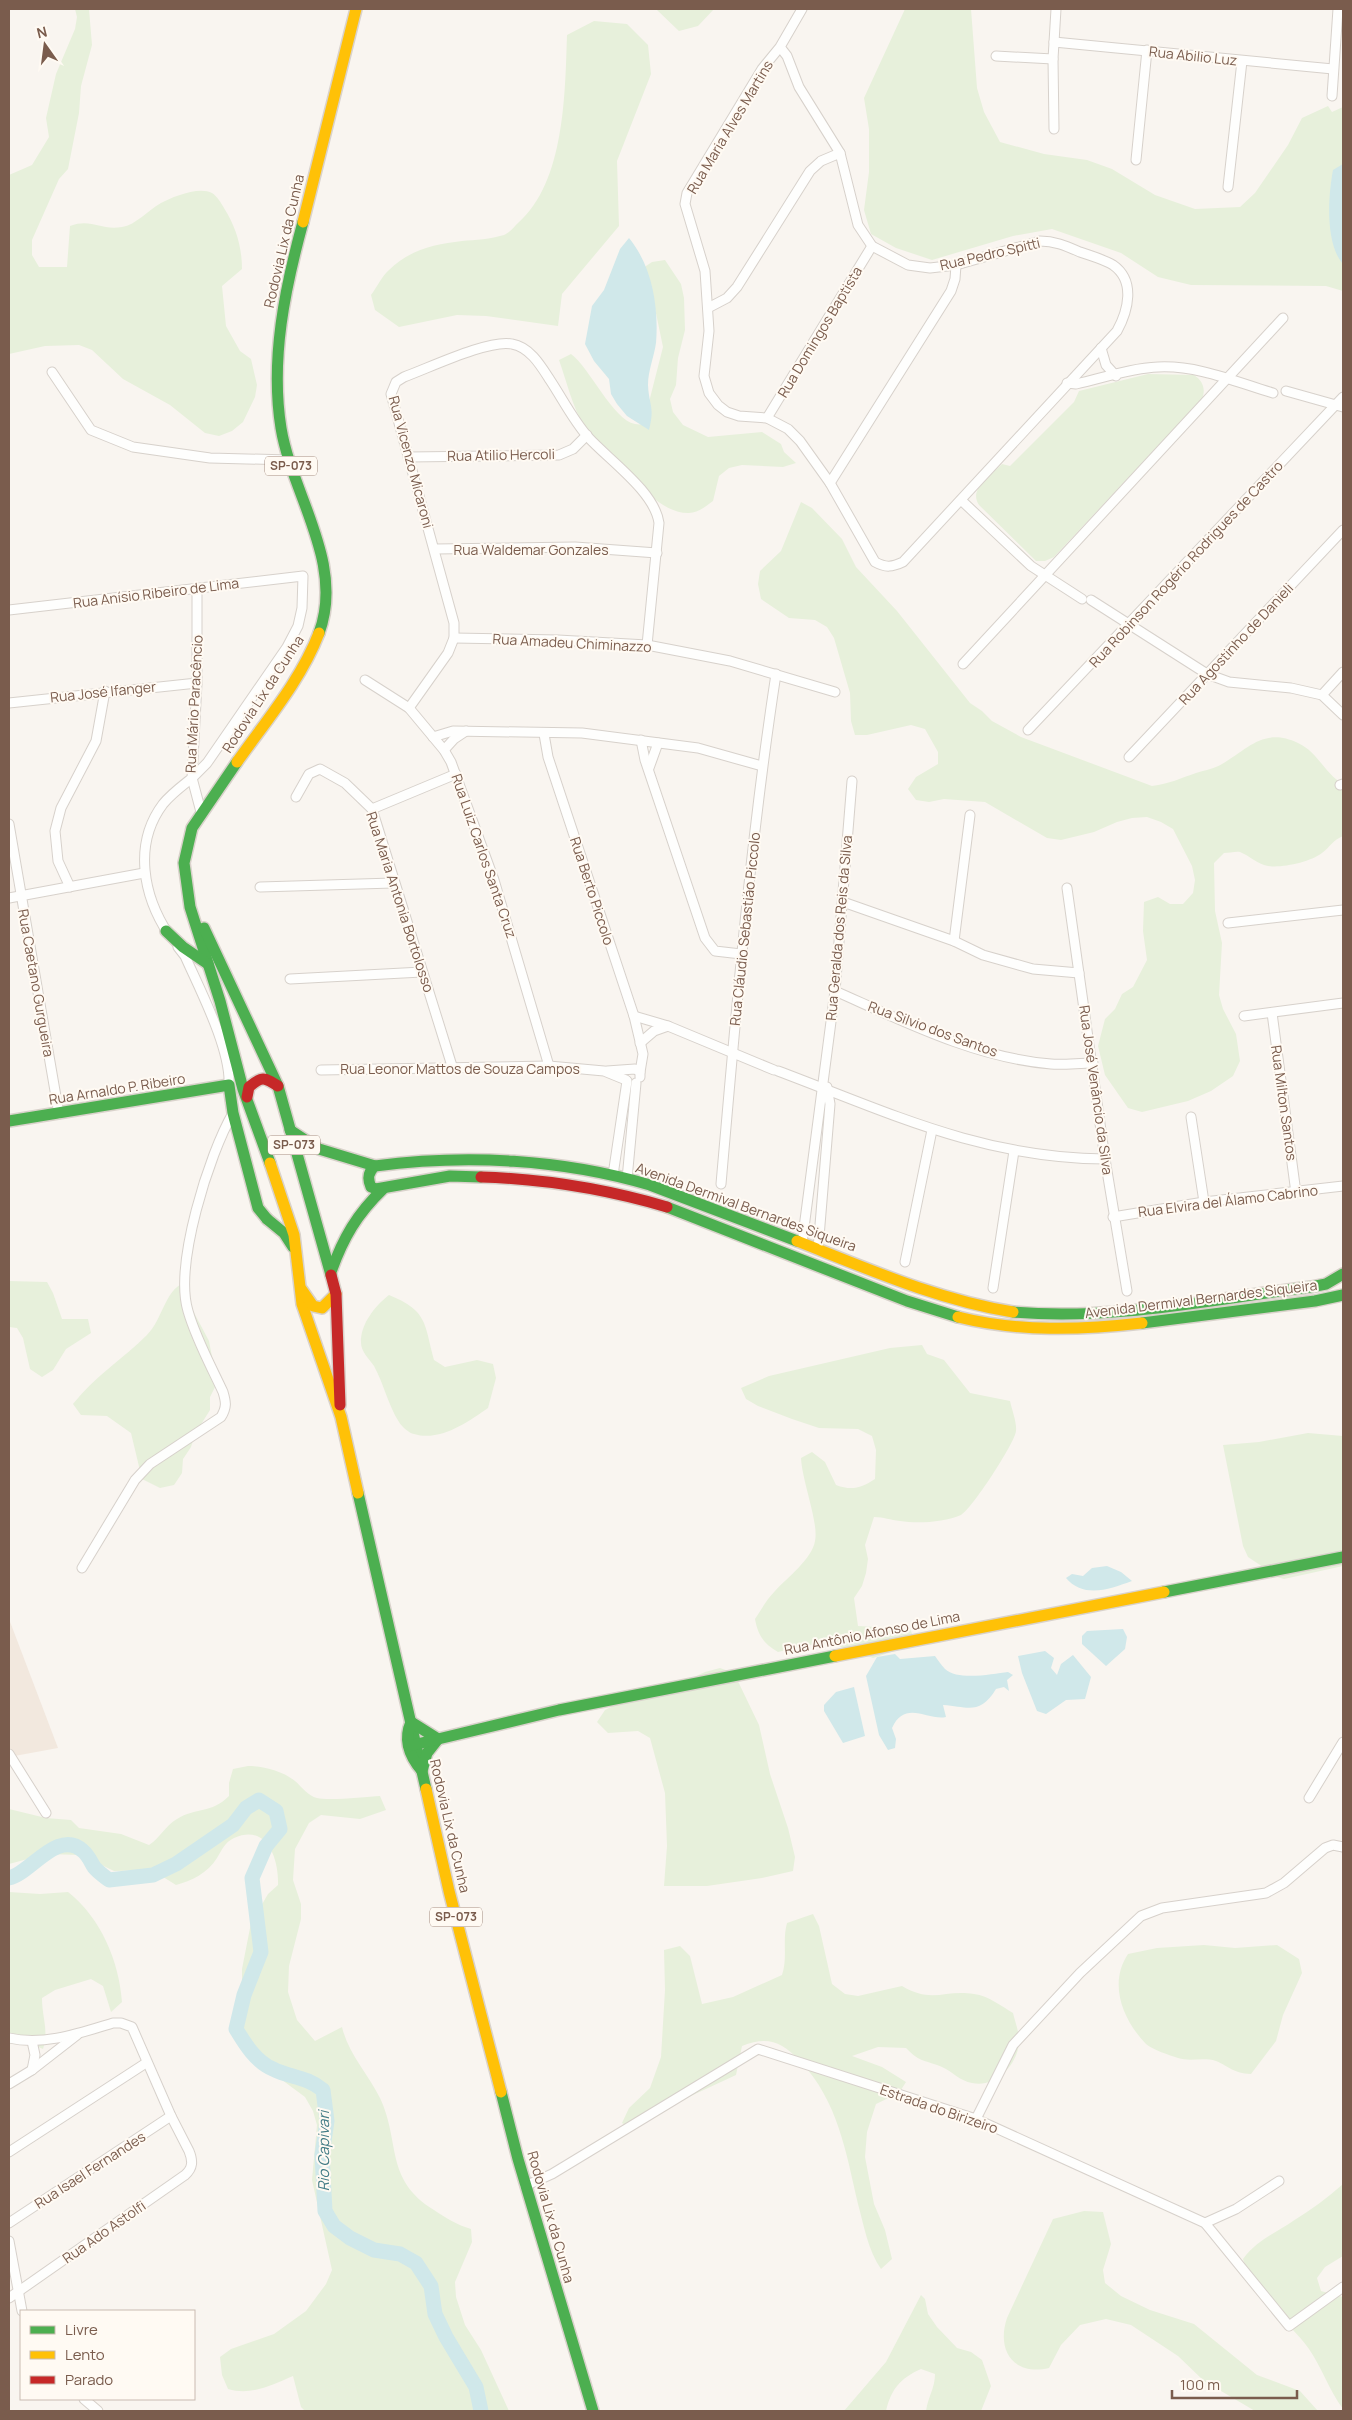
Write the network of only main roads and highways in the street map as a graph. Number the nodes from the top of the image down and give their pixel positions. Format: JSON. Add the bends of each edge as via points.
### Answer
{"nodes":[{"id":1,"x":356,"y":9,"type":"edge"},
{"id":2,"x":187,"y":889,"type":"junction"},
{"id":3,"x":166,"y":931,"type":"road end"},
{"id":4,"x":208,"y":964,"type":"junction"},
{"id":5,"x":278,"y":1086,"type":"junction"},
{"id":6,"x":247,"y":1097,"type":"junction"},
{"id":7,"x":9,"y":1121,"type":"edge"},
{"id":8,"x":290,"y":1130,"type":"junction"},
{"id":9,"x":374,"y":1166,"type":"junction"},
{"id":10,"x":383,"y":1189,"type":"junction"},
{"id":11,"x":283,"y":1199,"type":"junction"},
{"id":12,"x":267,"y":1219,"type":"junction"},
{"id":13,"x":295,"y":1250,"type":"junction"},
{"id":14,"x":331,"y":1272,"type":"junction"},
{"id":15,"x":1343,"y":1274,"type":"edge"},
{"id":16,"x":298,"y":1282,"type":"junction"},
{"id":17,"x":336,"y":1294,"type":"junction"},
{"id":18,"x":1343,"y":1295,"type":"edge"},
{"id":19,"x":341,"y":1417,"type":"junction"},
{"id":20,"x":1343,"y":1557,"type":"edge"},
{"id":21,"x":411,"y":1722,"type":"junction"},
{"id":22,"x":438,"y":1739,"type":"junction"},
{"id":23,"x":412,"y":1745,"type":"junction"},
{"id":24,"x":422,"y":1771,"type":"junction"},
{"id":25,"x":593,"y":2411,"type":"edge"}],
"edges":[{"from":1,"to":2,"type":"main road","name":"Rodovia Lix da Cunha","number":"SP-073","via":[[286,289],[280,337],[279,417],[289,460],[322,562],[326,591],[323,621],[316,642],[266,723],[192,828],[184,863]]},
{"from":2,"to":4,"type":"main road","name":"Rodovia Lix da Cunha","number":"SP-073"},
{"from":2,"to":5,"type":"main road","name":"Rodovia Lix da Cunha","number":"SP-073"},
{"from":3,"to":4,"type":"main road"},
{"from":4,"to":6,"type":"main road","name":"Rodovia Lix da Cunha","number":"SP-073"},
{"from":5,"to":6,"type":"main road","via":[[267,1079],[259,1079],[249,1087]]},
{"from":5,"to":8,"type":"main road","name":"Rodovia Lix da Cunha","number":"SP-073"},
{"from":6,"to":11,"type":"main road","name":"Rodovia Lix da Cunha","number":"SP-073"},
{"from":7,"to":12,"type":"main road","name":"Rua Arnaldo P. Ribeiro","via":[[229,1085],[233,1113],[258,1208]]},
{"from":8,"to":9,"type":"main road","via":[[319,1149]]},
{"from":8,"to":14,"type":"main road","name":"Rodovia Lix da Cunha","number":"SP-073"},
{"from":9,"to":10,"type":"main road","via":[[368,1171],[368,1182],[370,1187]]},
{"from":9,"to":15,"type":"main road","name":"Avenida Dermival Bernardes Siqueira","via":[[440,1161],[490,1162],[613,1175],[707,1206],[914,1287],[957,1301],[1025,1313],[1093,1313],[1153,1307],[1326,1284]]},
{"from":10,"to":14,"type":"main road","via":[[360,1211],[344,1235]]},
{"from":10,"to":18,"type":"main road","name":"Avenida Dermival Bernardes Siqueira","via":[[450,1176],[532,1179],[590,1187],[684,1212],[935,1310],[979,1322],[1024,1328],[1100,1328]]},
{"from":11,"to":12,"type":"main road","via":[[277,1216]]},
{"from":11,"to":13,"type":"main road","name":"Rodovia Lix da Cunha","number":"SP-073"},
{"from":12,"to":13,"type":"main road","via":[[284,1233]]},
{"from":13,"to":16,"type":"main road","name":"Rodovia Lix da Cunha","number":"SP-073"},
{"from":14,"to":17,"type":"main road","name":"Rodovia Lix da Cunha","number":"SP-073"},
{"from":16,"to":17,"type":"main road","via":[[313,1306],[322,1308]]},
{"from":16,"to":19,"type":"main road","name":"Rodovia Lix da Cunha","number":"SP-073","via":[[311,1335]]},
{"from":17,"to":19,"type":"main road","name":"Rodovia Lix da Cunha","number":"SP-073"},
{"from":19,"to":21,"type":"main road","name":"Rodovia Lix da Cunha","number":"SP-073"},
{"from":20,"to":22,"type":"main road","name":"Rua Antônio Afonso de Lima","via":[[559,1710]]},
{"from":21,"to":22,"type":"main road"},
{"from":21,"to":23,"type":"main road","name":"Rodovia Lix da Cunha","via":[[407,1728]]},
{"from":22,"to":23,"type":"main road","name":"Rua Antônio Afonso de Lima"},
{"from":22,"to":24,"type":"main road","via":[[427,1753]]},
{"from":23,"to":24,"type":"main road","name":"Rodovia Lix da Cunha","via":[[414,1763]]},
{"from":24,"to":25,"type":"main road","name":"Rodovia Lix da Cunha","number":"SP-073","via":[[525,2186]]}]}
